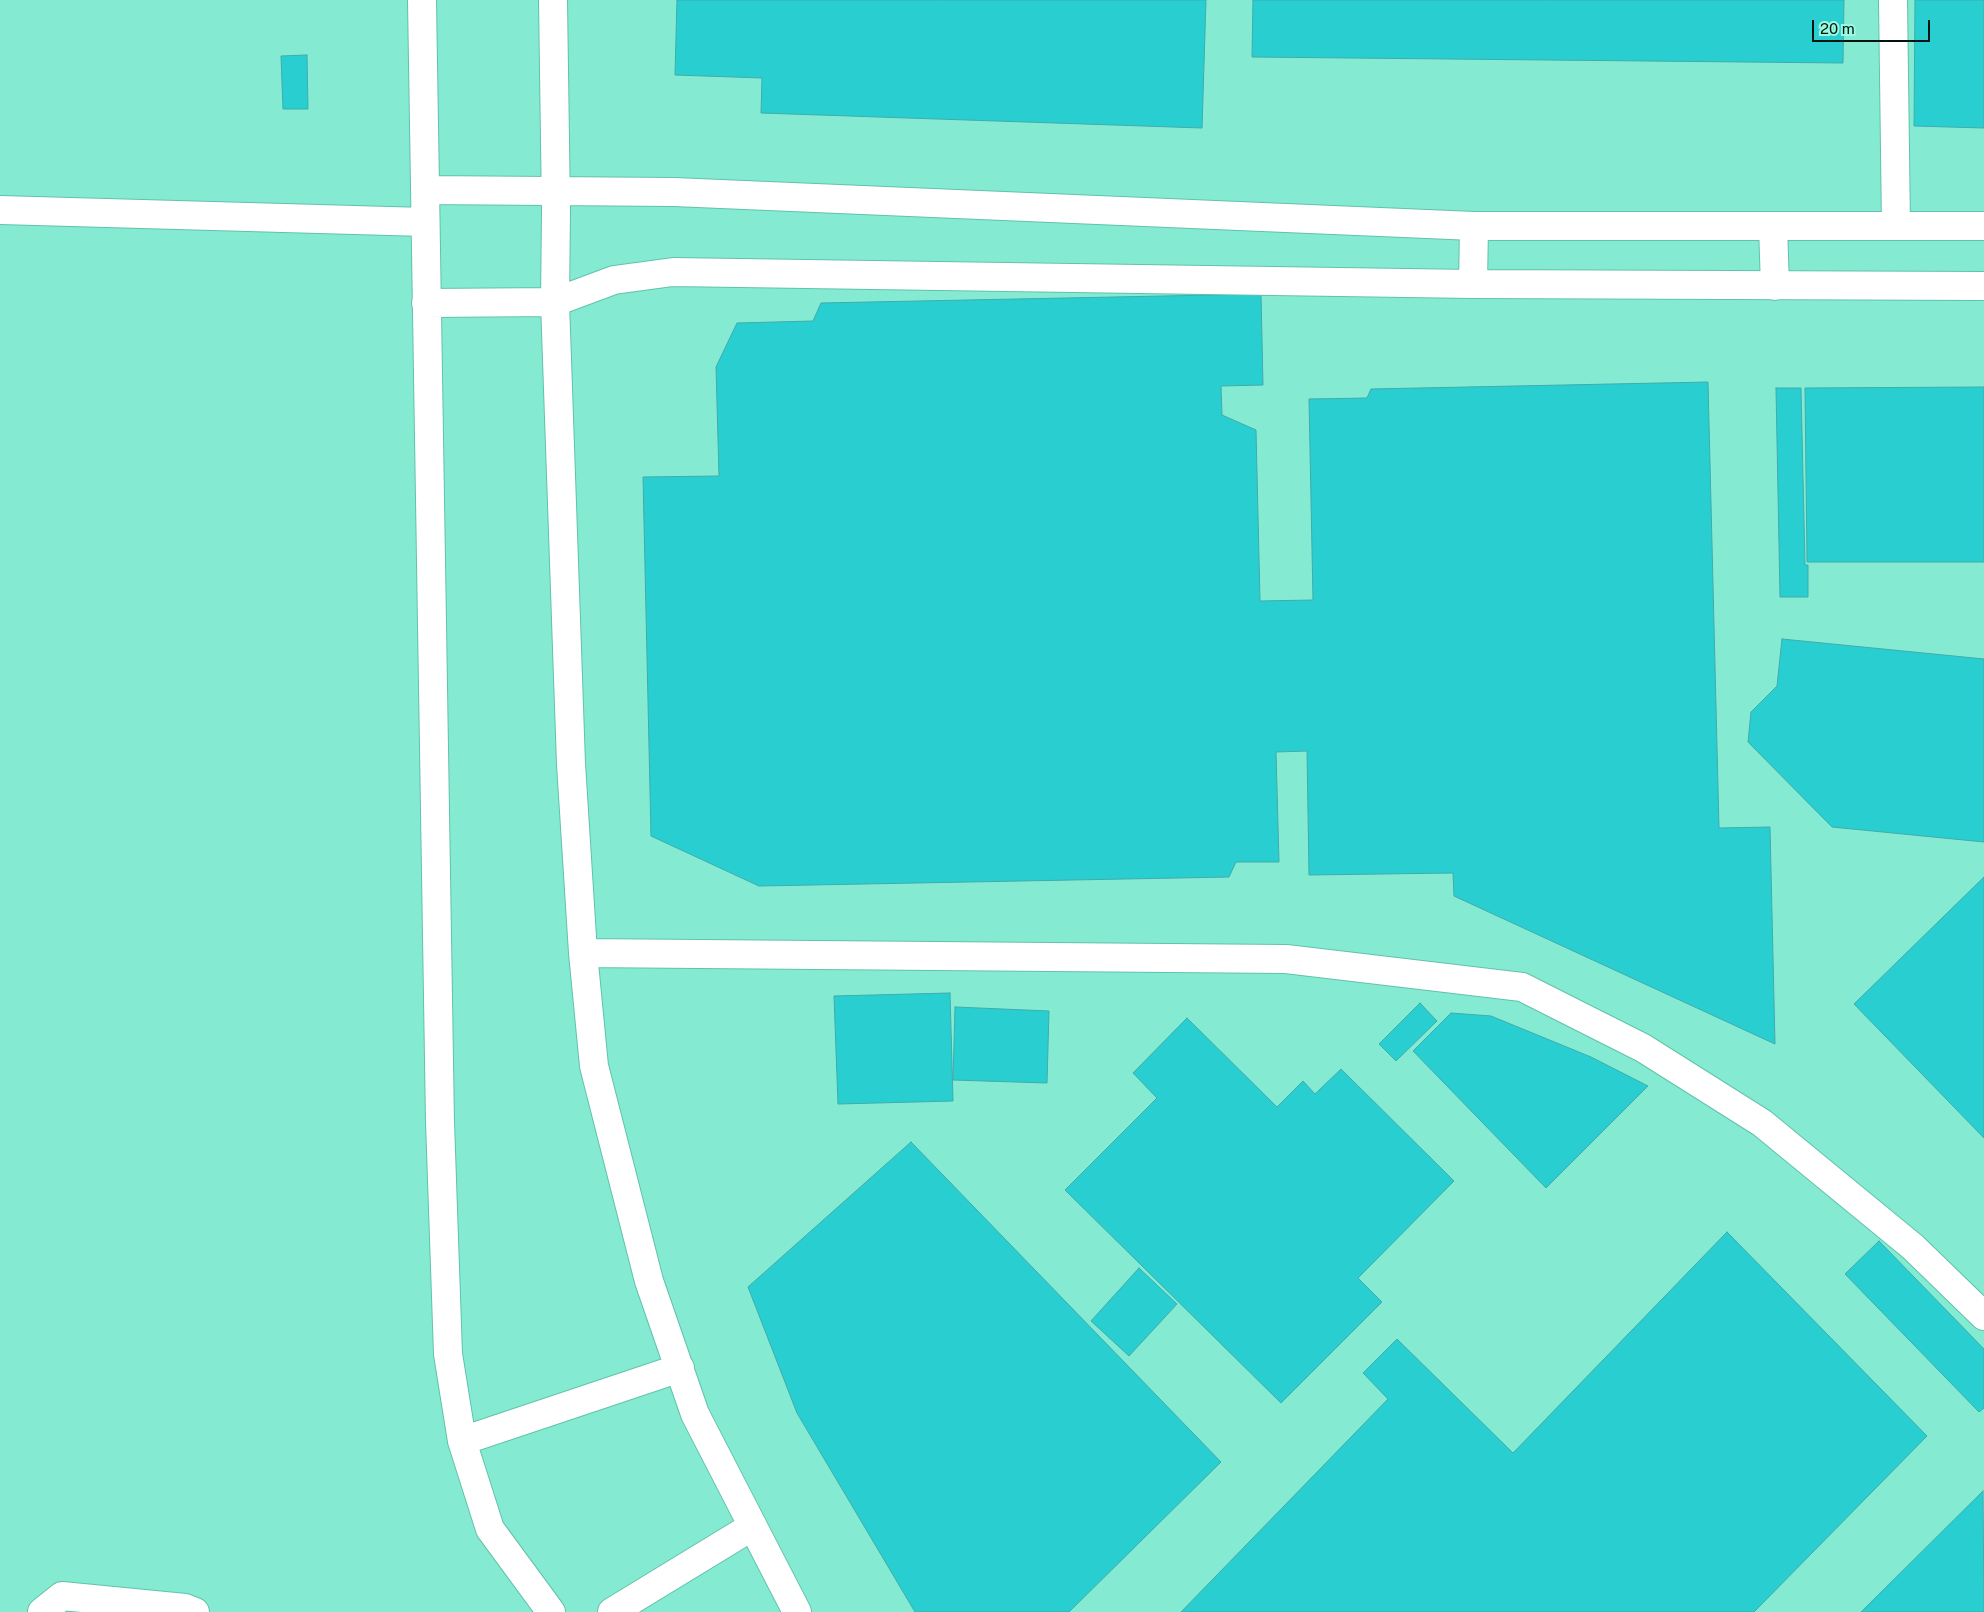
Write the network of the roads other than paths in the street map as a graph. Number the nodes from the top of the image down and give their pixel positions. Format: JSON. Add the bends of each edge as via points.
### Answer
{"nodes":[{"id":1,"x":422,"y":0,"type":"edge"},
{"id":2,"x":553,"y":0,"type":"edge"},
{"id":3,"x":1893,"y":0,"type":"edge"},
{"id":4,"x":425,"y":190,"type":"junction"},
{"id":5,"x":556,"y":191,"type":"junction"},
{"id":6,"x":0,"y":210,"type":"edge"},
{"id":7,"x":425,"y":222,"type":"junction"},
{"id":8,"x":1474,"y":226,"type":"junction"},
{"id":9,"x":1773,"y":226,"type":"junction"},
{"id":10,"x":1896,"y":226,"type":"junction"},
{"id":11,"x":1984,"y":226,"type":"edge"},
{"id":12,"x":1473,"y":284,"type":"junction"},
{"id":13,"x":1775,"y":286,"type":"junction"},
{"id":14,"x":1984,"y":286,"type":"edge"},
{"id":15,"x":554,"y":302,"type":"junction"},
{"id":16,"x":426,"y":303,"type":"junction"},
{"id":17,"x":583,"y":953,"type":"junction"},
{"id":18,"x":1984,"y":1316,"type":"edge"},
{"id":19,"x":680,"y":1368,"type":"junction"},
{"id":20,"x":462,"y":1441,"type":"junction"},
{"id":21,"x":753,"y":1526,"type":"junction"},
{"id":22,"x":42,"y":1612,"type":"edge"},
{"id":23,"x":195,"y":1612,"type":"edge"},
{"id":24,"x":551,"y":1612,"type":"edge"},
{"id":25,"x":612,"y":1612,"type":"edge"},
{"id":26,"x":797,"y":1612,"type":"edge"}],
"edges":[{"from":1,"to":4,"type":"street"},
{"from":2,"to":5,"type":"street"},
{"from":3,"to":10,"type":"street"},
{"from":4,"to":5,"type":"street"},
{"from":4,"to":7,"type":"street"},
{"from":5,"to":8,"type":"street","via":[[694,193]]},
{"from":5,"to":15,"type":"street"},
{"from":6,"to":7,"type":"street"},
{"from":7,"to":16,"type":"street"},
{"from":8,"to":9,"type":"street"},
{"from":8,"to":12,"type":"street"},
{"from":9,"to":10,"type":"street"},
{"from":9,"to":13,"type":"street"},
{"from":10,"to":11,"type":"street"},
{"from":12,"to":13,"type":"street"},
{"from":12,"to":15,"type":"street","via":[[673,272],[614,280]]},
{"from":13,"to":14,"type":"street"},
{"from":15,"to":16,"type":"street"},
{"from":15,"to":17,"type":"street","via":[[571,764]]},
{"from":16,"to":20,"type":"street","via":[[440,1122],[448,1354]]},
{"from":17,"to":18,"type":"street","via":[[1286,959],[1522,988],[1643,1048],[1762,1123],[1913,1247]]},
{"from":17,"to":19,"type":"street","via":[[594,1066],[649,1281]]},
{"from":19,"to":20,"type":"street"},
{"from":19,"to":21,"type":"street","via":[[695,1414]]},
{"from":20,"to":24,"type":"street","via":[[490,1529]]},
{"from":21,"to":25,"type":"street"},
{"from":21,"to":26,"type":"street"},
{"from":22,"to":23,"type":"street","via":[[62,1596],[185,1608]]}]}
